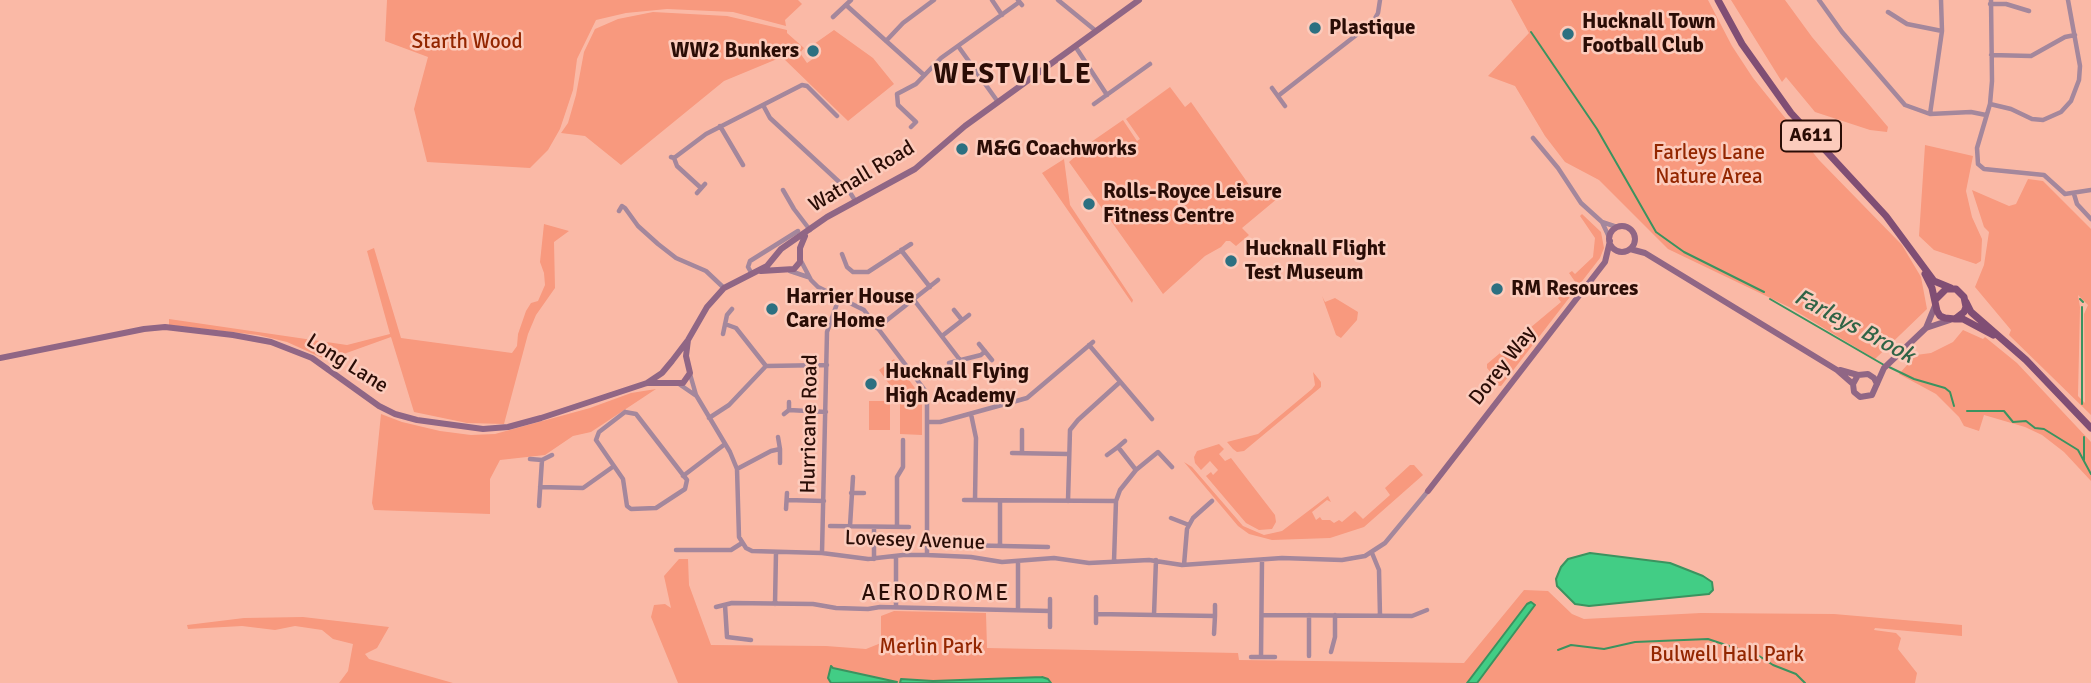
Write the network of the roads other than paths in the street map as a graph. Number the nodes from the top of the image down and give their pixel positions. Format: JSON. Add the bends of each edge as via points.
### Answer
{"nodes":[{"id":1,"x":851,"y":0,"type":"edge"},
{"id":2,"x":934,"y":0,"type":"edge"},
{"id":3,"x":992,"y":0,"type":"edge"},
{"id":4,"x":1058,"y":0,"type":"edge"},
{"id":5,"x":1139,"y":0,"type":"edge"},
{"id":6,"x":1380,"y":0,"type":"edge"},
{"id":7,"x":1718,"y":0,"type":"edge"},
{"id":8,"x":1819,"y":0,"type":"edge"},
{"id":9,"x":1941,"y":0,"type":"edge"},
{"id":10,"x":2068,"y":0,"type":"edge"},
{"id":11,"x":1991,"y":2,"type":"edge"},
{"id":12,"x":1019,"y":3,"type":"edge"},
{"id":13,"x":846,"y":5,"type":"junction"},
{"id":14,"x":2029,"y":10,"type":"dead end"},
{"id":15,"x":1888,"y":12,"type":"dead end"},
{"id":16,"x":1002,"y":15,"type":"junction"},
{"id":17,"x":833,"y":17,"type":"dead end"},
{"id":18,"x":1096,"y":31,"type":"junction"},
{"id":19,"x":1942,"y":31,"type":"junction"},
{"id":20,"x":2076,"y":35,"type":"junction"},
{"id":21,"x":886,"y":41,"type":"junction"},
{"id":22,"x":958,"y":46,"type":"junction"},
{"id":23,"x":1075,"y":46,"type":"junction"},
{"id":24,"x":1991,"y":55,"type":"junction"},
{"id":25,"x":1150,"y":64,"type":"dead end"},
{"id":26,"x":924,"y":75,"type":"junction"},
{"id":27,"x":1272,"y":88,"type":"dead end"},
{"id":28,"x":1107,"y":95,"type":"junction"},
{"id":29,"x":1278,"y":96,"type":"junction"},
{"id":30,"x":998,"y":102,"type":"junction"},
{"id":31,"x":1094,"y":104,"type":"dead end"},
{"id":32,"x":1990,"y":104,"type":"junction"},
{"id":33,"x":763,"y":105,"type":"junction"},
{"id":34,"x":1285,"y":106,"type":"dead end"},
{"id":35,"x":1930,"y":114,"type":"junction"},
{"id":36,"x":1987,"y":115,"type":"junction"},
{"id":37,"x":837,"y":116,"type":"dead end"},
{"id":38,"x":720,"y":127,"type":"junction"},
{"id":39,"x":911,"y":127,"type":"dead end"},
{"id":40,"x":1533,"y":138,"type":"dead end"},
{"id":41,"x":743,"y":165,"type":"dead end"},
{"id":42,"x":701,"y":188,"type":"dead end"},
{"id":43,"x":783,"y":190,"type":"dead end"},
{"id":44,"x":2091,"y":190,"type":"edge"},
{"id":45,"x":2074,"y":194,"type":"junction"},
{"id":46,"x":856,"y":202,"type":"junction"},
{"id":47,"x":619,"y":211,"type":"dead end"},
{"id":48,"x":2091,"y":219,"type":"edge"},
{"id":49,"x":1602,"y":222,"type":"junction"},
{"id":50,"x":1617,"y":227,"type":"junction"},
{"id":51,"x":805,"y":232,"type":"junction"},
{"id":52,"x":1634,"y":234,"type":"junction"},
{"id":53,"x":1610,"y":239,"type":"junction"},
{"id":54,"x":911,"y":244,"type":"dead end"},
{"id":55,"x":673,"y":246,"type":"dead end"},
{"id":56,"x":785,"y":247,"type":"junction"},
{"id":57,"x":1630,"y":249,"type":"junction"},
{"id":58,"x":901,"y":250,"type":"junction"},
{"id":59,"x":668,"y":252,"type":"junction"},
{"id":60,"x":1622,"y":252,"type":"junction"},
{"id":61,"x":1645,"y":253,"type":"junction"},
{"id":62,"x":842,"y":254,"type":"dead end"},
{"id":63,"x":776,"y":256,"type":"junction"},
{"id":64,"x":800,"y":256,"type":"junction"},
{"id":65,"x":1919,"y":261,"type":"junction"},
{"id":66,"x":1605,"y":262,"type":"junction"},
{"id":67,"x":788,"y":271,"type":"junction"},
{"id":68,"x":755,"y":272,"type":"junction"},
{"id":69,"x":811,"y":280,"type":"junction"},
{"id":70,"x":938,"y":280,"type":"dead end"},
{"id":71,"x":930,"y":287,"type":"junction"},
{"id":72,"x":724,"y":288,"type":"junction"},
{"id":73,"x":1951,"y":288,"type":"junction"},
{"id":74,"x":839,"y":298,"type":"junction"},
{"id":75,"x":914,"y":299,"type":"junction"},
{"id":76,"x":1966,"y":302,"type":"junction"},
{"id":77,"x":1935,"y":303,"type":"junction"},
{"id":78,"x":732,"y":309,"type":"dead end"},
{"id":79,"x":954,"y":310,"type":"dead end"},
{"id":80,"x":969,"y":315,"type":"dead end"},
{"id":81,"x":1952,"y":319,"type":"junction"},
{"id":82,"x":962,"y":320,"type":"junction"},
{"id":83,"x":725,"y":324,"type":"junction"},
{"id":84,"x":877,"y":328,"type":"junction"},
{"id":85,"x":1926,"y":328,"type":"junction"},
{"id":86,"x":723,"y":334,"type":"dead end"},
{"id":87,"x":942,"y":336,"type":"junction"},
{"id":88,"x":1997,"y":337,"type":"junction"},
{"id":89,"x":688,"y":340,"type":"junction"},
{"id":90,"x":979,"y":344,"type":"dead end"},
{"id":91,"x":985,"y":351,"type":"junction"},
{"id":92,"x":0,"y":358,"type":"edge"},
{"id":93,"x":960,"y":360,"type":"junction"},
{"id":94,"x":992,"y":360,"type":"dead end"},
{"id":95,"x":949,"y":363,"type":"dead end"},
{"id":96,"x":670,"y":364,"type":"junction"},
{"id":97,"x":827,"y":365,"type":"junction"},
{"id":98,"x":766,"y":366,"type":"junction"},
{"id":99,"x":1884,"y":368,"type":"junction"},
{"id":100,"x":689,"y":370,"type":"junction"},
{"id":101,"x":1837,"y":370,"type":"junction"},
{"id":102,"x":1868,"y":374,"type":"junction"},
{"id":103,"x":1858,"y":375,"type":"junction"},
{"id":104,"x":1121,"y":382,"type":"junction"},
{"id":105,"x":648,"y":383,"type":"junction"},
{"id":106,"x":677,"y":384,"type":"junction"},
{"id":107,"x":1853,"y":384,"type":"junction"},
{"id":108,"x":1877,"y":384,"type":"junction"},
{"id":109,"x":630,"y":388,"type":"joint"},
{"id":110,"x":696,"y":396,"type":"junction"},
{"id":111,"x":789,"y":402,"type":"dead end"},
{"id":112,"x":825,"y":412,"type":"junction"},
{"id":113,"x":971,"y":414,"type":"junction"},
{"id":114,"x":709,"y":418,"type":"junction"},
{"id":115,"x":1152,"y":419,"type":"dead end"},
{"id":116,"x":928,"y":422,"type":"junction"},
{"id":117,"x":2091,"y":428,"type":"edge"},
{"id":118,"x":1022,"y":430,"type":"dead end"},
{"id":119,"x":778,"y":436,"type":"dead end"},
{"id":120,"x":903,"y":440,"type":"dead end"},
{"id":121,"x":1125,"y":442,"type":"dead end"},
{"id":122,"x":725,"y":444,"type":"junction"},
{"id":123,"x":1118,"y":447,"type":"junction"},
{"id":124,"x":780,"y":449,"type":"junction"},
{"id":125,"x":1012,"y":453,"type":"dead end"},
{"id":126,"x":1022,"y":453,"type":"junction"},
{"id":127,"x":1068,"y":454,"type":"junction"},
{"id":128,"x":552,"y":455,"type":"dead end"},
{"id":129,"x":1107,"y":455,"type":"dead end"},
{"id":130,"x":530,"y":459,"type":"dead end"},
{"id":131,"x":542,"y":460,"type":"junction"},
{"id":132,"x":780,"y":463,"type":"dead end"},
{"id":133,"x":614,"y":466,"type":"junction"},
{"id":134,"x":1172,"y":467,"type":"dead end"},
{"id":135,"x":737,"y":469,"type":"junction"},
{"id":136,"x":1136,"y":470,"type":"junction"},
{"id":137,"x":683,"y":475,"type":"junction"},
{"id":138,"x":853,"y":477,"type":"dead end"},
{"id":139,"x":540,"y":487,"type":"junction"},
{"id":140,"x":1429,"y":491,"type":"joint"},
{"id":141,"x":787,"y":493,"type":"dead end"},
{"id":142,"x":851,"y":493,"type":"junction"},
{"id":143,"x":864,"y":493,"type":"dead end"},
{"id":144,"x":787,"y":500,"type":"junction"},
{"id":145,"x":964,"y":500,"type":"dead end"},
{"id":146,"x":975,"y":500,"type":"junction"},
{"id":147,"x":1000,"y":500,"type":"junction"},
{"id":148,"x":1068,"y":501,"type":"junction"},
{"id":149,"x":1116,"y":501,"type":"junction"},
{"id":150,"x":1212,"y":501,"type":"dead end"},
{"id":151,"x":824,"y":502,"type":"junction"},
{"id":152,"x":539,"y":506,"type":"dead end"},
{"id":153,"x":786,"y":509,"type":"dead end"},
{"id":154,"x":1171,"y":518,"type":"dead end"},
{"id":155,"x":1189,"y":525,"type":"junction"},
{"id":156,"x":830,"y":526,"type":"dead end"},
{"id":157,"x":850,"y":526,"type":"junction"},
{"id":158,"x":874,"y":527,"type":"junction"},
{"id":159,"x":897,"y":527,"type":"junction"},
{"id":160,"x":909,"y":527,"type":"dead end"},
{"id":161,"x":742,"y":543,"type":"junction"},
{"id":162,"x":958,"y":545,"type":"dead end"},
{"id":163,"x":1000,"y":546,"type":"junction"},
{"id":164,"x":1048,"y":547,"type":"dead end"},
{"id":165,"x":676,"y":550,"type":"dead end"},
{"id":166,"x":685,"y":550,"type":"junction"},
{"id":167,"x":776,"y":552,"type":"junction"},
{"id":168,"x":1372,"y":552,"type":"junction"},
{"id":169,"x":822,"y":553,"type":"junction"},
{"id":170,"x":927,"y":555,"type":"junction"},
{"id":171,"x":896,"y":556,"type":"junction"},
{"id":172,"x":685,"y":558,"type":"dead end"},
{"id":173,"x":874,"y":559,"type":"junction"},
{"id":174,"x":1156,"y":560,"type":"junction"},
{"id":175,"x":1018,"y":561,"type":"junction"},
{"id":176,"x":1114,"y":561,"type":"junction"},
{"id":177,"x":1262,"y":561,"type":"junction"},
{"id":178,"x":1184,"y":565,"type":"junction"},
{"id":179,"x":1096,"y":597,"type":"dead end"},
{"id":180,"x":1051,"y":599,"type":"dead end"},
{"id":181,"x":775,"y":604,"type":"junction"},
{"id":182,"x":725,"y":605,"type":"junction"},
{"id":183,"x":1215,"y":605,"type":"dead end"},
{"id":184,"x":716,"y":607,"type":"dead end"},
{"id":185,"x":896,"y":607,"type":"junction"},
{"id":186,"x":1018,"y":610,"type":"junction"},
{"id":187,"x":1427,"y":610,"type":"dead end"},
{"id":188,"x":1050,"y":611,"type":"junction"},
{"id":189,"x":1096,"y":614,"type":"junction"},
{"id":190,"x":1154,"y":615,"type":"junction"},
{"id":191,"x":1262,"y":615,"type":"junction"},
{"id":192,"x":1309,"y":615,"type":"junction"},
{"id":193,"x":1335,"y":615,"type":"junction"},
{"id":194,"x":1215,"y":616,"type":"junction"},
{"id":195,"x":1380,"y":616,"type":"junction"},
{"id":196,"x":1096,"y":623,"type":"dead end"},
{"id":197,"x":1050,"y":627,"type":"dead end"},
{"id":198,"x":1214,"y":634,"type":"dead end"},
{"id":199,"x":751,"y":640,"type":"dead end"},
{"id":200,"x":1331,"y":652,"type":"dead end"},
{"id":201,"x":1309,"y":656,"type":"dead end"},
{"id":202,"x":1251,"y":657,"type":"dead end"},
{"id":203,"x":1261,"y":657,"type":"junction"},
{"id":204,"x":1275,"y":657,"type":"dead end"}],
"edges":[{"from":1,"to":13,"type":"street"},
{"from":2,"to":21,"type":"street"},
{"from":3,"to":16,"type":"street"},
{"from":4,"to":18,"type":"street"},
{"from":5,"to":18,"type":"main road","name":"Watnall Road"},
{"from":6,"to":29,"type":"street","via":[[1373,22]]},
{"from":7,"to":65,"type":"main road","number":"A611","via":[[1742,44],[1791,113],[1886,216]]},
{"from":8,"to":35,"type":"street","via":[[1895,95],[1905,105]]},
{"from":9,"to":19,"type":"street"},
{"from":10,"to":20,"type":"street"},
{"from":11,"to":14,"type":"street"},
{"from":11,"to":24,"type":"street"},
{"from":12,"to":16,"type":"street"},
{"from":13,"to":17,"type":"street"},
{"from":13,"to":21,"type":"street"},
{"from":15,"to":19,"type":"street","via":[[1907,24]]},
{"from":16,"to":22,"type":"street"},
{"from":18,"to":23,"type":"main road","name":"Watnall Road"},
{"from":19,"to":35,"type":"street"},
{"from":20,"to":24,"type":"street","via":[[2031,56]]},
{"from":20,"to":32,"type":"street","via":[[2079,80],[2061,112],[2043,120],[2032,119]]},
{"from":21,"to":26,"type":"street"},
{"from":22,"to":26,"type":"street"},
{"from":22,"to":30,"type":"street"},
{"from":23,"to":28,"type":"street"},
{"from":23,"to":30,"type":"main road","name":"Watnall Road"},
{"from":24,"to":32,"type":"street"},
{"from":25,"to":28,"type":"street"},
{"from":26,"to":39,"type":"street","via":[[897,94],[898,105],[918,124]]},
{"from":27,"to":29,"type":"street"},
{"from":28,"to":31,"type":"street"},
{"from":29,"to":34,"type":"street"},
{"from":30,"to":46,"type":"main road","name":"Watnall Road","via":[[915,169]]},
{"from":32,"to":36,"type":"street"},
{"from":33,"to":37,"type":"street","via":[[802,85]]},
{"from":33,"to":38,"type":"street"},
{"from":33,"to":46,"type":"street","via":[[770,118]]},
{"from":35,"to":36,"type":"street"},
{"from":36,"to":45,"type":"street","via":[[1977,148],[1978,164],[1984,169],[2043,175],[2065,194]]},
{"from":38,"to":41,"type":"street"},
{"from":38,"to":42,"type":"street","via":[[673,158]]},
{"from":40,"to":49,"type":"street","via":[[1581,203]]},
{"from":43,"to":51,"type":"street"},
{"from":44,"to":45,"type":"street"},
{"from":45,"to":48,"type":"street"},
{"from":46,"to":51,"type":"main road","name":"Watnall Road"},
{"from":47,"to":59,"type":"street","via":[[622,206],[628,210],[638,226]]},
{"from":49,"to":50,"type":"street"},
{"from":49,"to":53,"type":"street"},
{"from":50,"to":52,"type":"main road","via":[[1625,226]]},
{"from":50,"to":53,"type":"main road"},
{"from":51,"to":56,"type":"main road","name":"Watnall Road"},
{"from":51,"to":64,"type":"main road","name":"Watnall Road"},
{"from":51,"to":68,"type":"street","name":"Watnall Road","via":[[750,261],[748,267]]},
{"from":52,"to":57,"type":"main road"},
{"from":52,"to":61,"type":"main road"},
{"from":53,"to":60,"type":"main road"},
{"from":53,"to":66,"type":"main road","name":"Dorey Way"},
{"from":54,"to":58,"type":"street"},
{"from":55,"to":59,"type":"street"},
{"from":56,"to":63,"type":"main road","name":"Watnall Road"},
{"from":56,"to":64,"type":"main road","via":[[794,248]]},
{"from":57,"to":60,"type":"main road"},
{"from":57,"to":61,"type":"main road"},
{"from":58,"to":62,"type":"street","via":[[874,270],[861,273],[847,267]]},
{"from":58,"to":71,"type":"street"},
{"from":59,"to":72,"type":"street","via":[[706,271]]},
{"from":60,"to":66,"type":"main road","name":"Dorey Way"},
{"from":61,"to":101,"type":"main road"},
{"from":63,"to":67,"type":"main road","via":[[777,264]]},
{"from":63,"to":68,"type":"main road","name":"Watnall Road"},
{"from":64,"to":67,"type":"main road","name":"Watnall Road","via":[[798,266]]},
{"from":64,"to":69,"type":"street"},
{"from":65,"to":73,"type":"main road","number":"A611","via":[[1934,281]]},
{"from":65,"to":77,"type":"main road","number":"A611"},
{"from":66,"to":140,"type":"main road","name":"Dorey Way"},
{"from":67,"to":68,"type":"main road","name":"Watnall Road"},
{"from":67,"to":69,"type":"street"},
{"from":68,"to":72,"type":"main road","name":"Watnall Road"},
{"from":69,"to":74,"type":"street"},
{"from":70,"to":71,"type":"street"},
{"from":71,"to":75,"type":"street"},
{"from":72,"to":89,"type":"main road","name":"Watnall Road"},
{"from":73,"to":76,"type":"main road","number":"A611","via":[[1961,292]]},
{"from":73,"to":77,"type":"main road","via":[[1941,292]]},
{"from":74,"to":84,"type":"street","via":[[860,306]]},
{"from":74,"to":97,"type":"street","name":"Hurricane Road","via":[[827,332]]},
{"from":75,"to":84,"type":"street"},
{"from":75,"to":87,"type":"street"},
{"from":76,"to":81,"type":"main road","via":[[1964,312]]},
{"from":76,"to":88,"type":"main road","number":"A611"},
{"from":77,"to":81,"type":"main road","number":"A611","via":[[1940,316]]},
{"from":77,"to":85,"type":"main road"},
{"from":78,"to":83,"type":"street"},
{"from":79,"to":82,"type":"street"},
{"from":80,"to":82,"type":"street"},
{"from":81,"to":85,"type":"main road"},
{"from":81,"to":88,"type":"main road","number":"A611","via":[[1963,319]]},
{"from":82,"to":87,"type":"street"},
{"from":83,"to":86,"type":"street"},
{"from":83,"to":98,"type":"street","via":[[736,328]]},
{"from":84,"to":116,"type":"street","via":[[927,393]]},
{"from":85,"to":99,"type":"main road"},
{"from":87,"to":93,"type":"street"},
{"from":88,"to":117,"type":"main road","number":"A611","via":[[2026,360]]},
{"from":89,"to":96,"type":"main road","name":"Watnall Road"},
{"from":89,"to":100,"type":"main road"},
{"from":90,"to":91,"type":"street"},
{"from":91,"to":93,"type":"street"},
{"from":91,"to":94,"type":"street"},
{"from":92,"to":109,"type":"main road","name":"Long Lane","via":[[144,329],[222,333],[271,342],[312,358],[395,414],[483,429],[541,418]]},
{"from":93,"to":95,"type":"street"},
{"from":96,"to":100,"type":"main road","via":[[682,360]]},
{"from":96,"to":105,"type":"main road","name":"Watnall Road"},
{"from":96,"to":106,"type":"main road","via":[[666,375]]},
{"from":97,"to":98,"type":"street"},
{"from":97,"to":112,"type":"street","name":"Hurricane Road"},
{"from":98,"to":114,"type":"street","via":[[729,405]]},
{"from":99,"to":102,"type":"main road"},
{"from":99,"to":108,"type":"main road"},
{"from":100,"to":106,"type":"main road","via":[[686,381]]},
{"from":100,"to":110,"type":"street"},
{"from":101,"to":103,"type":"main road"},
{"from":101,"to":107,"type":"main road"},
{"from":102,"to":103,"type":"main road"},
{"from":102,"to":108,"type":"main road"},
{"from":103,"to":107,"type":"main road"},
{"from":104,"to":113,"type":"street","via":[[1091,343],[1027,398]]},
{"from":104,"to":115,"type":"street"},
{"from":104,"to":127,"type":"street","via":[[1073,425]]},
{"from":105,"to":106,"type":"main road","name":"Watnall Road"},
{"from":105,"to":109,"type":"main road","name":"Watnall Road"},
{"from":106,"to":110,"type":"street"},
{"from":107,"to":108,"type":"main road","via":[[1857,395],[1865,398]]},
{"from":110,"to":114,"type":"street"},
{"from":111,"to":112,"type":"street","via":[[786,412]]},
{"from":112,"to":151,"type":"street","name":"Hurricane Road"},
{"from":113,"to":116,"type":"street"},
{"from":113,"to":146,"type":"street","via":[[976,438]]},
{"from":114,"to":122,"type":"street"},
{"from":116,"to":170,"type":"street"},
{"from":118,"to":126,"type":"street"},
{"from":119,"to":124,"type":"street"},
{"from":120,"to":159,"type":"street"},
{"from":121,"to":123,"type":"street"},
{"from":122,"to":135,"type":"street"},
{"from":122,"to":137,"type":"street"},
{"from":123,"to":129,"type":"street"},
{"from":123,"to":136,"type":"street"},
{"from":124,"to":132,"type":"street"},
{"from":124,"to":135,"type":"street"},
{"from":125,"to":126,"type":"street"},
{"from":126,"to":127,"type":"street"},
{"from":127,"to":148,"type":"street"},
{"from":128,"to":131,"type":"street"},
{"from":130,"to":131,"type":"street"},
{"from":131,"to":139,"type":"street"},
{"from":133,"to":137,"type":"street","via":[[623,479],[625,501],[631,509],[663,505],[685,489]]},
{"from":133,"to":137,"type":"street","via":[[598,445],[597,436],[625,412],[632,412]]},
{"from":133,"to":139,"type":"street","via":[[583,488]]},
{"from":134,"to":136,"type":"street","via":[[1158,452]]},
{"from":135,"to":161,"type":"street"},
{"from":136,"to":149,"type":"street"},
{"from":138,"to":142,"type":"street"},
{"from":139,"to":152,"type":"street"},
{"from":140,"to":168,"type":"street","via":[[1391,537]]},
{"from":141,"to":144,"type":"street"},
{"from":142,"to":143,"type":"street"},
{"from":142,"to":157,"type":"street"},
{"from":144,"to":151,"type":"street"},
{"from":144,"to":153,"type":"street"},
{"from":145,"to":146,"type":"street"},
{"from":146,"to":147,"type":"street"},
{"from":147,"to":148,"type":"street"},
{"from":147,"to":163,"type":"street"},
{"from":148,"to":149,"type":"street"},
{"from":149,"to":176,"type":"street"},
{"from":150,"to":155,"type":"street"},
{"from":151,"to":169,"type":"street","name":"Hurricane Road"},
{"from":154,"to":155,"type":"street"},
{"from":155,"to":178,"type":"street"},
{"from":156,"to":157,"type":"street"},
{"from":157,"to":158,"type":"street"},
{"from":158,"to":159,"type":"street"},
{"from":158,"to":173,"type":"street"},
{"from":159,"to":160,"type":"street"},
{"from":161,"to":166,"type":"street","via":[[731,550]]},
{"from":161,"to":167,"type":"street","name":"Lovesey Avenue","via":[[752,551]]},
{"from":162,"to":163,"type":"street"},
{"from":163,"to":164,"type":"street"},
{"from":165,"to":166,"type":"street"},
{"from":166,"to":172,"type":"street"},
{"from":167,"to":169,"type":"street","name":"Lovesey Avenue"},
{"from":167,"to":181,"type":"street"},
{"from":168,"to":177,"type":"street","name":"Lovesey Avenue","via":[[1342,559]]},
{"from":168,"to":195,"type":"street","via":[[1380,569]]},
{"from":169,"to":173,"type":"street","name":"Lovesey Avenue"},
{"from":170,"to":171,"type":"street","name":"Lovesey Avenue"},
{"from":170,"to":175,"type":"street","name":"Lovesey Avenue"},
{"from":171,"to":173,"type":"street","name":"Lovesey Avenue"},
{"from":171,"to":185,"type":"street"},
{"from":174,"to":176,"type":"street","name":"Lovesey Avenue"},
{"from":174,"to":178,"type":"street","name":"Lovesey Avenue"},
{"from":174,"to":190,"type":"street"},
{"from":175,"to":176,"type":"street","name":"Lovesey Avenue"},
{"from":175,"to":186,"type":"street"},
{"from":177,"to":178,"type":"street","name":"Lovesey Avenue"},
{"from":177,"to":191,"type":"street"},
{"from":179,"to":189,"type":"street"},
{"from":180,"to":188,"type":"street"},
{"from":181,"to":182,"type":"street"},
{"from":181,"to":185,"type":"street"},
{"from":182,"to":184,"type":"street"},
{"from":182,"to":199,"type":"street","via":[[727,637]]},
{"from":183,"to":194,"type":"street"},
{"from":185,"to":186,"type":"street"},
{"from":186,"to":188,"type":"street"},
{"from":187,"to":195,"type":"street","via":[[1412,616]]},
{"from":188,"to":197,"type":"street"},
{"from":189,"to":190,"type":"street"},
{"from":189,"to":196,"type":"street"},
{"from":190,"to":194,"type":"street"},
{"from":191,"to":192,"type":"street"},
{"from":191,"to":203,"type":"street"},
{"from":192,"to":193,"type":"street"},
{"from":192,"to":201,"type":"street"},
{"from":193,"to":195,"type":"street"},
{"from":193,"to":200,"type":"street"},
{"from":194,"to":198,"type":"street"},
{"from":202,"to":203,"type":"street"},
{"from":203,"to":204,"type":"street"}]}
